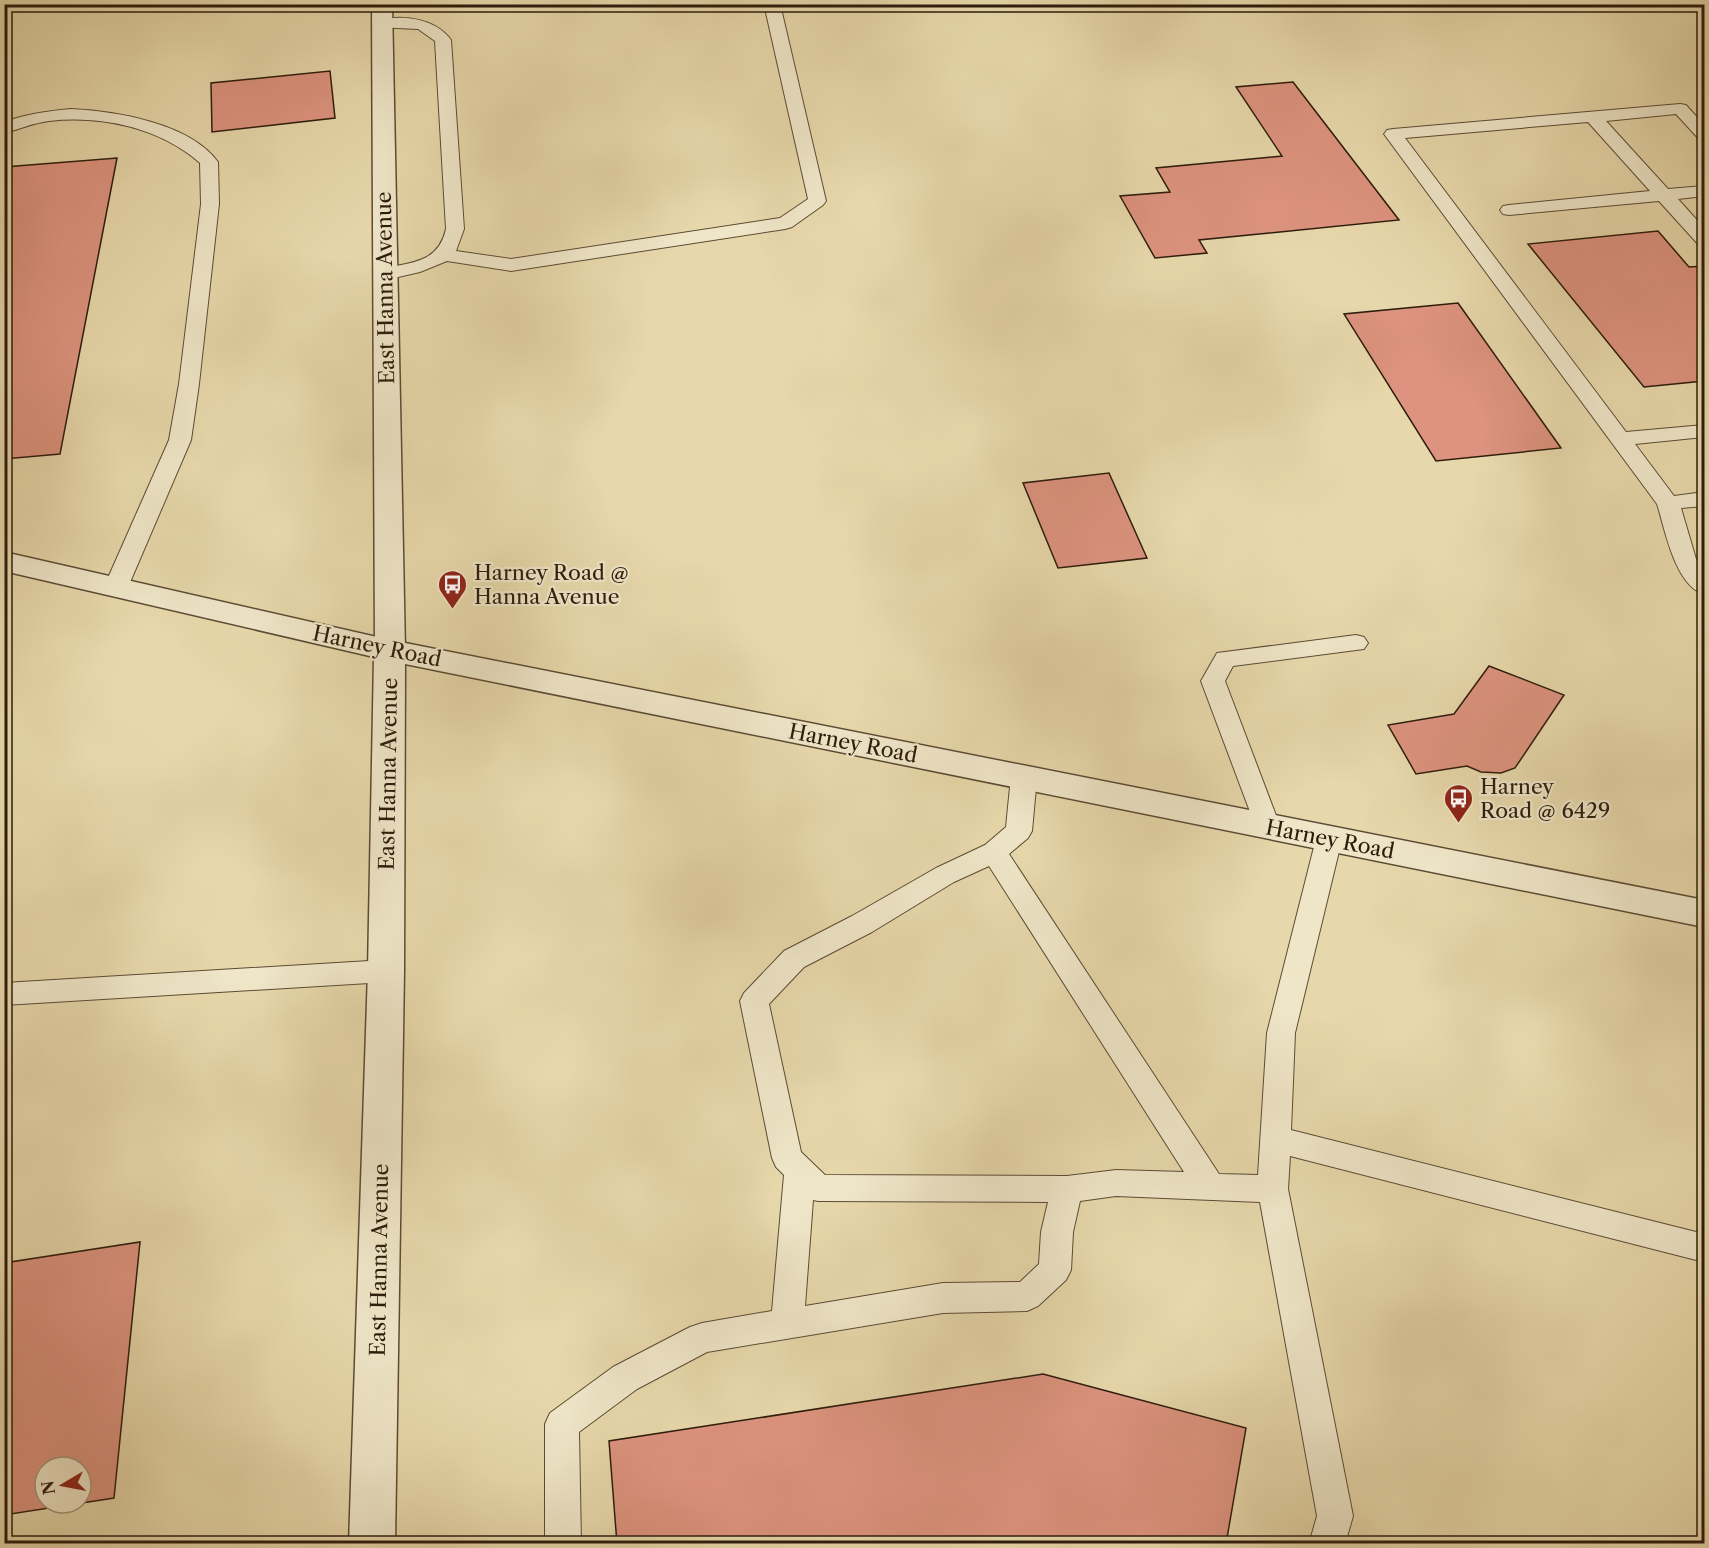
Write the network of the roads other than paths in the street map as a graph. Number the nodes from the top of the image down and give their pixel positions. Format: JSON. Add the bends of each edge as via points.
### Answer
{"nodes":[{"id":1,"x":772,"y":4,"type":"edge"},
{"id":2,"x":382,"y":14,"type":"edge"},
{"id":3,"x":1593,"y":117,"type":"junction"},
{"id":4,"x":4,"y":128,"type":"edge"},
{"id":5,"x":1704,"y":134,"type":"edge"},
{"id":6,"x":1704,"y":191,"type":"edge"},
{"id":7,"x":1665,"y":195,"type":"junction"},
{"id":8,"x":1509,"y":210,"type":"dead end"},
{"id":9,"x":1704,"y":239,"type":"edge"},
{"id":10,"x":446,"y":255,"type":"junction"},
{"id":11,"x":385,"y":274,"type":"junction"},
{"id":12,"x":1704,"y":431,"type":"edge"},
{"id":13,"x":1621,"y":439,"type":"junction"},
{"id":14,"x":1704,"y":499,"type":"edge"},
{"id":15,"x":1668,"y":502,"type":"junction"},
{"id":16,"x":1695,"y":559,"type":"edge"},
{"id":17,"x":4,"y":561,"type":"edge"},
{"id":18,"x":1704,"y":586,"type":"edge"},
{"id":19,"x":116,"y":587,"type":"junction"},
{"id":20,"x":1356,"y":643,"type":"dead end"},
{"id":21,"x":390,"y":650,"type":"junction"},
{"id":22,"x":1024,"y":777,"type":"junction"},
{"id":23,"x":1267,"y":826,"type":"junction"},
{"id":24,"x":1329,"y":839,"type":"junction"},
{"id":25,"x":994,"y":852,"type":"junction"},
{"id":26,"x":1704,"y":914,"type":"edge"},
{"id":27,"x":386,"y":971,"type":"junction"},
{"id":28,"x":4,"y":994,"type":"edge"},
{"id":29,"x":1275,"y":1139,"type":"junction"},
{"id":30,"x":800,"y":1171,"type":"junction"},
{"id":31,"x":1210,"y":1186,"type":"junction"},
{"id":32,"x":1067,"y":1189,"type":"junction"},
{"id":33,"x":1273,"y":1189,"type":"junction"},
{"id":34,"x":1704,"y":1248,"type":"edge"},
{"id":35,"x":787,"y":1324,"type":"junction"},
{"id":36,"x":372,"y":1544,"type":"edge"},
{"id":37,"x":563,"y":1544,"type":"edge"},
{"id":38,"x":1327,"y":1544,"type":"edge"}],
"edges":[{"from":1,"to":10,"type":"lane","via":[[817,201],[785,223],[511,265]]},
{"from":2,"to":10,"type":"lane","via":[[436,31],[443,40],[455,229]]},
{"from":2,"to":11,"type":"street","name":"East Hanna Avenue"},
{"from":3,"to":5,"type":"lane","via":[[1680,109]]},
{"from":3,"to":7,"type":"lane"},
{"from":3,"to":13,"type":"lane","via":[[1393,134]]},
{"from":4,"to":19,"type":"lane","via":[[61,113],[117,118],[186,143],[209,162],[210,204],[180,440]]},
{"from":6,"to":7,"type":"lane"},
{"from":7,"to":8,"type":"lane"},
{"from":7,"to":9,"type":"lane"},
{"from":10,"to":11,"type":"lane","via":[[426,265]]},
{"from":11,"to":21,"type":"street","name":"East Hanna Avenue"},
{"from":12,"to":13,"type":"lane"},
{"from":13,"to":15,"type":"lane"},
{"from":14,"to":15,"type":"lane"},
{"from":15,"to":16,"type":"lane"},
{"from":16,"to":18,"type":"lane"},
{"from":17,"to":19,"type":"street","name":"Harney Road"},
{"from":19,"to":21,"type":"street","name":"Harney Road"},
{"from":20,"to":23,"type":"lane","via":[[1225,659],[1213,681]]},
{"from":21,"to":22,"type":"street","name":"Harney Road"},
{"from":21,"to":27,"type":"street","name":"East Hanna Avenue"},
{"from":22,"to":23,"type":"street","name":"Harney Road"},
{"from":22,"to":25,"type":"lane","via":[[1019,831]]},
{"from":23,"to":24,"type":"street","name":"Harney Road"},
{"from":24,"to":26,"type":"street","name":"Harney Road"},
{"from":24,"to":29,"type":"lane","via":[[1281,1033]]},
{"from":25,"to":30,"type":"lane","via":[[794,959],[754,1001],[787,1158]]},
{"from":25,"to":31,"type":"lane"},
{"from":27,"to":28,"type":"lane"},
{"from":27,"to":36,"type":"street","name":"East Hanna Avenue"},
{"from":29,"to":33,"type":"lane"},
{"from":29,"to":34,"type":"lane"},
{"from":30,"to":32,"type":"lane","via":[[818,1188]]},
{"from":30,"to":35,"type":"lane"},
{"from":31,"to":32,"type":"lane","via":[[1116,1183]]},
{"from":31,"to":33,"type":"lane"},
{"from":32,"to":35,"type":"lane","via":[[1057,1232],[1055,1270],[1027,1296],[943,1298]]},
{"from":33,"to":38,"type":"lane","via":[[1335,1516]]},
{"from":35,"to":37,"type":"lane","via":[[702,1338],[625,1378],[562,1424]]}]}
